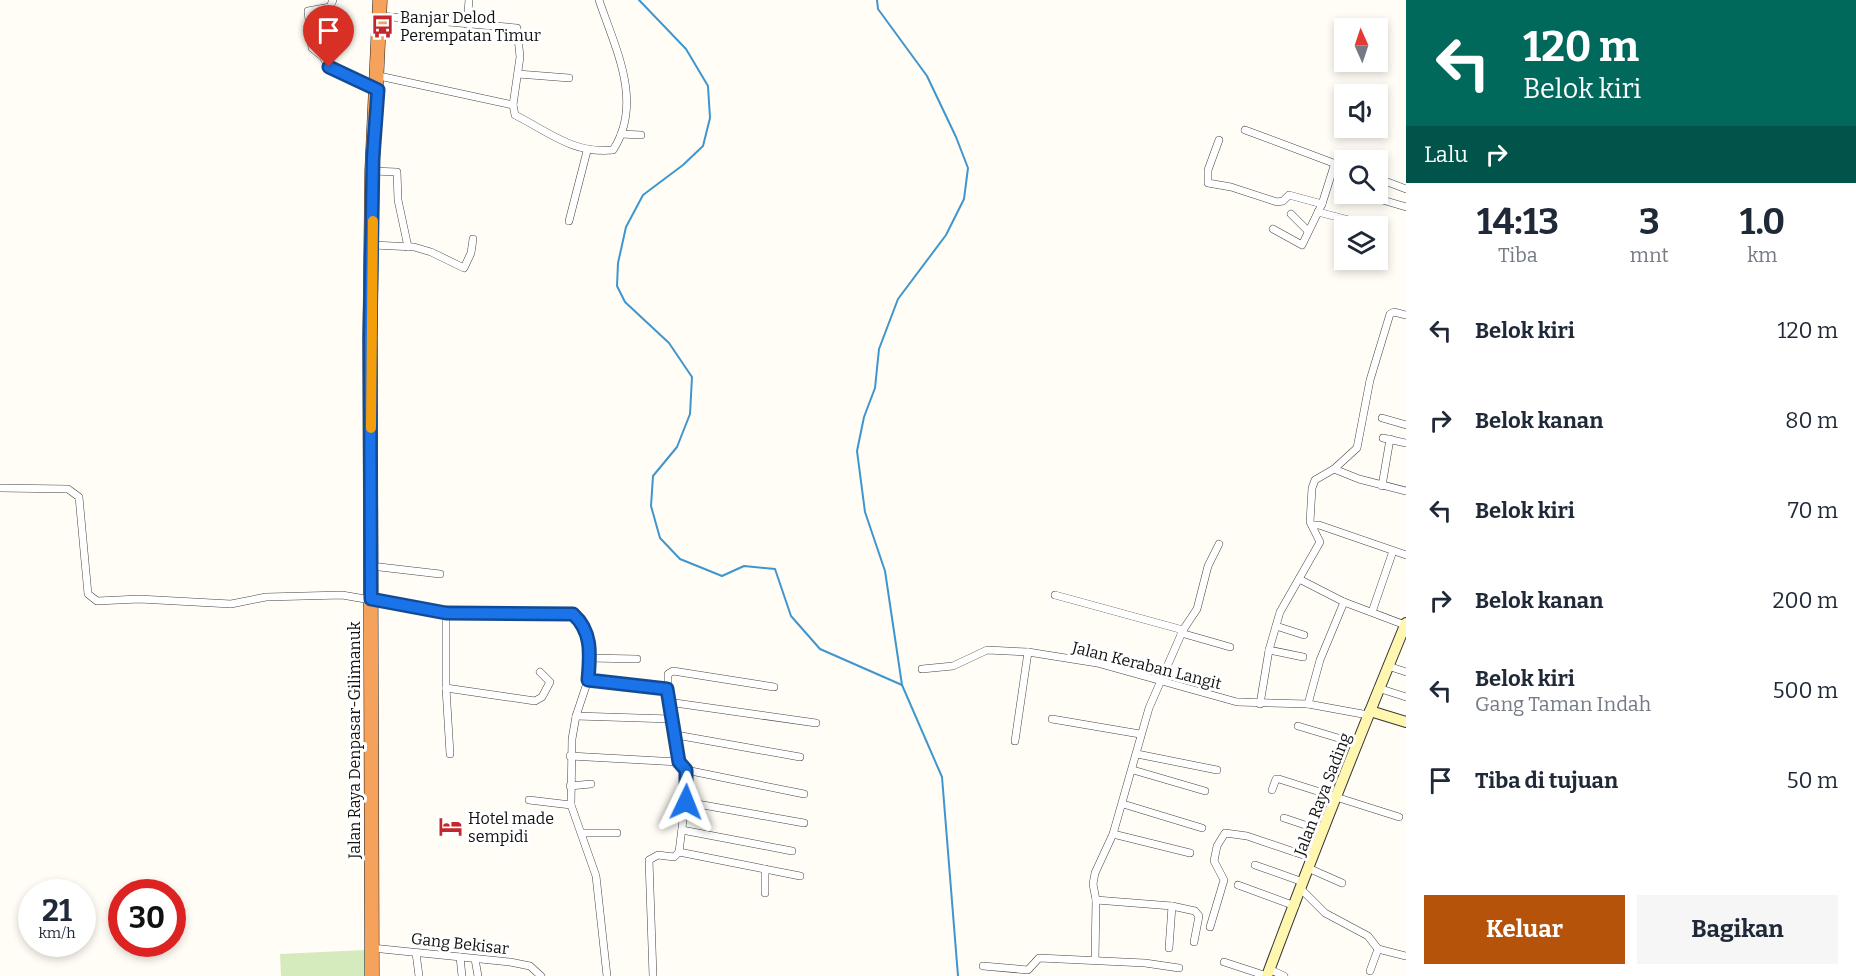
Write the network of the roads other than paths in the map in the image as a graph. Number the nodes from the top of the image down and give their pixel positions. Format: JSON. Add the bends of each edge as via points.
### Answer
{"nodes":[{"id":1,"x":333,"y":0,"type":"edge"},
{"id":2,"x":380,"y":0,"type":"edge"},
{"id":3,"x":469,"y":0,"type":"edge"},
{"id":4,"x":599,"y":0,"type":"edge"},
{"id":5,"x":380,"y":16,"type":"junction"},
{"id":6,"x":467,"y":24,"type":"junction"},
{"id":7,"x":518,"y":74,"type":"junction"},
{"id":8,"x":569,"y":78,"type":"dead end"},
{"id":9,"x":378,"y":83,"type":"junction"},
{"id":10,"x":513,"y":105,"type":"junction"},
{"id":11,"x":1245,"y":130,"type":"dead end"},
{"id":12,"x":621,"y":134,"type":"junction"},
{"id":13,"x":641,"y":135,"type":"dead end"},
{"id":14,"x":1219,"y":140,"type":"dead end"},
{"id":15,"x":586,"y":151,"type":"junction"},
{"id":16,"x":1334,"y":163,"type":"edge"},
{"id":17,"x":1334,"y":166,"type":"edge"},
{"id":18,"x":372,"y":171,"type":"junction"},
{"id":19,"x":1388,"y":182,"type":"edge"},
{"id":20,"x":1406,"y":189,"type":"edge"},
{"id":21,"x":1388,"y":202,"type":"edge"},
{"id":22,"x":1406,"y":207,"type":"edge"},
{"id":23,"x":1320,"y":208,"type":"junction"},
{"id":24,"x":1291,"y":214,"type":"dead end"},
{"id":25,"x":1343,"y":216,"type":"edge"},
{"id":26,"x":569,"y":220,"type":"dead end"},
{"id":27,"x":1273,"y":229,"type":"dead end"},
{"id":28,"x":1307,"y":230,"type":"junction"},
{"id":29,"x":473,"y":239,"type":"dead end"},
{"id":30,"x":373,"y":245,"type":"junction"},
{"id":31,"x":408,"y":247,"type":"junction"},
{"id":32,"x":1406,"y":315,"type":"edge"},
{"id":33,"x":1382,"y":418,"type":"dead end"},
{"id":34,"x":1406,"y":425,"type":"edge"},
{"id":35,"x":1406,"y":443,"type":"edge"},
{"id":36,"x":1334,"y":469,"type":"junction"},
{"id":37,"x":1382,"y":486,"type":"junction"},
{"id":38,"x":0,"y":489,"type":"edge"},
{"id":39,"x":1406,"y":491,"type":"edge"},
{"id":40,"x":1312,"y":525,"type":"junction"},
{"id":41,"x":1219,"y":544,"type":"dead end"},
{"id":42,"x":1393,"y":551,"type":"junction"},
{"id":43,"x":1406,"y":555,"type":"edge"},
{"id":44,"x":370,"y":566,"type":"junction"},
{"id":45,"x":440,"y":574,"type":"dead end"},
{"id":46,"x":1299,"y":579,"type":"junction"},
{"id":47,"x":1055,"y":595,"type":"dead end"},
{"id":48,"x":371,"y":599,"type":"junction"},
{"id":49,"x":1344,"y":602,"type":"junction"},
{"id":50,"x":1372,"y":612,"type":"junction"},
{"id":51,"x":446,"y":613,"type":"junction"},
{"id":52,"x":1406,"y":624,"type":"edge"},
{"id":53,"x":1276,"y":626,"type":"junction"},
{"id":54,"x":1182,"y":632,"type":"junction"},
{"id":55,"x":1304,"y":635,"type":"dead end"},
{"id":56,"x":1403,"y":640,"type":"edge"},
{"id":57,"x":1230,"y":647,"type":"dead end"},
{"id":58,"x":1269,"y":650,"type":"junction"},
{"id":59,"x":1028,"y":652,"type":"junction"},
{"id":60,"x":1302,"y":657,"type":"dead end"},
{"id":61,"x":590,"y":658,"type":"junction"},
{"id":62,"x":637,"y":659,"type":"dead end"},
{"id":63,"x":1388,"y":666,"type":"junction"},
{"id":64,"x":922,"y":669,"type":"dead end"},
{"id":65,"x":540,"y":672,"type":"dead end"},
{"id":66,"x":1406,"y":672,"type":"edge"},
{"id":67,"x":588,"y":680,"type":"junction"},
{"id":68,"x":1160,"y":680,"type":"junction"},
{"id":69,"x":774,"y":687,"type":"dead end"},
{"id":70,"x":446,"y":688,"type":"junction"},
{"id":71,"x":1378,"y":688,"type":"junction"},
{"id":72,"x":667,"y":689,"type":"junction"},
{"id":73,"x":1406,"y":697,"type":"edge"},
{"id":74,"x":668,"y":702,"type":"junction"},
{"id":75,"x":1259,"y":704,"type":"junction"},
{"id":76,"x":1308,"y":704,"type":"junction"},
{"id":77,"x":1369,"y":713,"type":"junction"},
{"id":78,"x":576,"y":716,"type":"junction"},
{"id":79,"x":671,"y":719,"type":"junction"},
{"id":80,"x":1052,"y":719,"type":"dead end"},
{"id":81,"x":1406,"y":722,"type":"edge"},
{"id":82,"x":816,"y":723,"type":"dead end"},
{"id":83,"x":1298,"y":726,"type":"dead end"},
{"id":84,"x":1140,"y":734,"type":"junction"},
{"id":85,"x":676,"y":735,"type":"junction"},
{"id":86,"x":1015,"y":741,"type":"dead end"},
{"id":87,"x":1358,"y":744,"type":"junction"},
{"id":88,"x":450,"y":754,"type":"dead end"},
{"id":89,"x":1137,"y":754,"type":"junction"},
{"id":90,"x":570,"y":756,"type":"junction"},
{"id":91,"x":800,"y":757,"type":"dead end"},
{"id":92,"x":679,"y":762,"type":"junction"},
{"id":93,"x":686,"y":770,"type":"junction"},
{"id":94,"x":1133,"y":770,"type":"junction"},
{"id":95,"x":1217,"y":770,"type":"dead end"},
{"id":96,"x":591,"y":784,"type":"dead end"},
{"id":97,"x":570,"y":786,"type":"junction"},
{"id":98,"x":1272,"y":790,"type":"dead end"},
{"id":99,"x":1205,"y":791,"type":"dead end"},
{"id":100,"x":804,"y":794,"type":"dead end"},
{"id":101,"x":1337,"y":797,"type":"junction"},
{"id":102,"x":529,"y":801,"type":"dead end"},
{"id":103,"x":686,"y":802,"type":"junction"},
{"id":104,"x":1123,"y":804,"type":"junction"},
{"id":105,"x":571,"y":805,"type":"junction"},
{"id":106,"x":1399,"y":817,"type":"dead end"},
{"id":107,"x":1284,"y":818,"type":"dead end"},
{"id":108,"x":804,"y":823,"type":"dead end"},
{"id":109,"x":1202,"y":828,"type":"dead end"},
{"id":110,"x":682,"y":830,"type":"junction"},
{"id":111,"x":1323,"y":831,"type":"junction"},
{"id":112,"x":582,"y":833,"type":"junction"},
{"id":113,"x":617,"y":833,"type":"dead end"},
{"id":114,"x":1113,"y":834,"type":"junction"},
{"id":115,"x":792,"y":851,"type":"dead end"},
{"id":116,"x":1190,"y":854,"type":"dead end"},
{"id":117,"x":676,"y":855,"type":"junction"},
{"id":118,"x":1310,"y":863,"type":"junction"},
{"id":119,"x":1255,"y":865,"type":"dead end"},
{"id":120,"x":765,"y":869,"type":"junction"},
{"id":121,"x":800,"y":876,"type":"dead end"},
{"id":122,"x":1342,"y":883,"type":"dead end"},
{"id":123,"x":1238,"y":885,"type":"dead end"},
{"id":124,"x":1302,"y":885,"type":"junction"},
{"id":125,"x":765,"y":893,"type":"dead end"},
{"id":126,"x":1096,"y":900,"type":"junction"},
{"id":127,"x":1172,"y":906,"type":"junction"},
{"id":128,"x":1295,"y":906,"type":"junction"},
{"id":129,"x":1210,"y":927,"type":"dead end"},
{"id":130,"x":1194,"y":942,"type":"dead end"},
{"id":131,"x":372,"y":948,"type":"junction"},
{"id":132,"x":1169,"y":948,"type":"dead end"},
{"id":133,"x":1378,"y":949,"type":"junction"},
{"id":134,"x":416,"y":953,"type":"junction"},
{"id":135,"x":1406,"y":956,"type":"edge"},
{"id":136,"x":460,"y":957,"type":"junction"},
{"id":137,"x":475,"y":959,"type":"junction"},
{"id":138,"x":1095,"y":960,"type":"junction"},
{"id":139,"x":1224,"y":962,"type":"dead end"},
{"id":140,"x":983,"y":966,"type":"dead end"},
{"id":141,"x":1179,"y":969,"type":"dead end"},
{"id":142,"x":1370,"y":971,"type":"dead end"},
{"id":143,"x":370,"y":973,"type":"edge"},
{"id":144,"x":1268,"y":974,"type":"edge"},
{"id":145,"x":419,"y":976,"type":"edge"},
{"id":146,"x":462,"y":976,"type":"edge"},
{"id":147,"x":478,"y":976,"type":"edge"},
{"id":148,"x":541,"y":976,"type":"edge"},
{"id":149,"x":607,"y":976,"type":"edge"},
{"id":150,"x":653,"y":976,"type":"edge"},
{"id":151,"x":1284,"y":976,"type":"edge"}],
"edges":[{"from":1,"to":9,"type":"street","via":[[330,7],[308,11],[312,48],[329,67]]},
{"from":2,"to":5,"type":"highway","name":"Jalan Raya Denpasar-Gilimanuk"},
{"from":3,"to":6,"type":"street"},
{"from":4,"to":12,"type":"street","via":[[626,84]]},
{"from":5,"to":6,"type":"street"},
{"from":5,"to":9,"type":"highway","name":"Jalan Raya Denpasar-Gilimanuk"},
{"from":6,"to":7,"type":"street","via":[[518,28]]},
{"from":7,"to":8,"type":"street"},
{"from":7,"to":10,"type":"street"},
{"from":9,"to":10,"type":"street"},
{"from":9,"to":18,"type":"highway","name":"Jalan Raya Denpasar-Gilimanuk"},
{"from":10,"to":15,"type":"street","via":[[515,115]]},
{"from":11,"to":16,"type":"street"},
{"from":12,"to":13,"type":"street"},
{"from":12,"to":15,"type":"street","via":[[613,150]]},
{"from":14,"to":23,"type":"street","via":[[1208,170],[1208,183],[1277,202],[1289,195]]},
{"from":15,"to":26,"type":"street"},
{"from":17,"to":23,"type":"street"},
{"from":18,"to":30,"type":"highway","name":"Jalan Raya Denpasar-Gilimanuk"},
{"from":18,"to":31,"type":"street","via":[[397,172],[398,200]]},
{"from":19,"to":20,"type":"street"},
{"from":21,"to":22,"type":"street"},
{"from":23,"to":25,"type":"street"},
{"from":23,"to":28,"type":"street"},
{"from":24,"to":28,"type":"street"},
{"from":27,"to":28,"type":"street","via":[[1302,245]]},
{"from":29,"to":31,"type":"street","via":[[464,268],[431,252]]},
{"from":30,"to":31,"type":"street"},
{"from":30,"to":44,"type":"highway","name":"Jalan Raya Denpasar-Gilimanuk"},
{"from":32,"to":36,"type":"street","via":[[1390,314],[1370,380],[1357,448]]},
{"from":33,"to":34,"type":"street"},
{"from":35,"to":37,"type":"street","via":[[1387,439]]},
{"from":36,"to":37,"type":"street"},
{"from":36,"to":40,"type":"street","via":[[1315,480],[1309,515]]},
{"from":37,"to":39,"type":"street"},
{"from":38,"to":48,"type":"street","via":[[75,492],[79,497],[88,594],[92,600],[231,604],[303,594]]},
{"from":40,"to":42,"type":"street"},
{"from":40,"to":46,"type":"street","via":[[1320,542]]},
{"from":41,"to":54,"type":"street","via":[[1197,609]]},
{"from":42,"to":43,"type":"street"},
{"from":42,"to":50,"type":"street"},
{"from":44,"to":45,"type":"street"},
{"from":44,"to":48,"type":"highway","name":"Jalan Raya Denpasar-Gilimanuk"},
{"from":46,"to":49,"type":"street"},
{"from":46,"to":53,"type":"street"},
{"from":47,"to":54,"type":"street"},
{"from":48,"to":51,"type":"street"},
{"from":48,"to":131,"type":"highway","name":"Jalan Raya Denpasar-Gilimanuk"},
{"from":49,"to":50,"type":"street"},
{"from":49,"to":76,"type":"street","via":[[1320,660]]},
{"from":50,"to":52,"type":"street"},
{"from":51,"to":61,"type":"street","via":[[573,614],[586,628]]},
{"from":51,"to":70,"type":"street"},
{"from":52,"to":56,"type":"street","name":"Jalan Raya Sading"},
{"from":53,"to":55,"type":"street"},
{"from":53,"to":58,"type":"street"},
{"from":54,"to":57,"type":"street"},
{"from":54,"to":68,"type":"street"},
{"from":56,"to":63,"type":"street","name":"Jalan Raya Sading"},
{"from":58,"to":60,"type":"street"},
{"from":58,"to":75,"type":"street"},
{"from":59,"to":64,"type":"street","name":"Jalan Keraban Langit","via":[[987,650],[953,666]]},
{"from":59,"to":68,"type":"street","name":"Jalan Keraban Langit","via":[[1097,663]]},
{"from":59,"to":86,"type":"street"},
{"from":61,"to":62,"type":"street"},
{"from":61,"to":67,"type":"street"},
{"from":63,"to":66,"type":"street"},
{"from":63,"to":71,"type":"street","name":"Jalan Raya Sading"},
{"from":65,"to":70,"type":"street","via":[[550,682],[542,697],[535,701]]},
{"from":67,"to":72,"type":"street"},
{"from":67,"to":78,"type":"street"},
{"from":68,"to":75,"type":"street","name":"Jalan Keraban Langit"},
{"from":68,"to":84,"type":"street"},
{"from":69,"to":72,"type":"street","via":[[673,671],[668,674]]},
{"from":70,"to":88,"type":"street"},
{"from":71,"to":73,"type":"street"},
{"from":71,"to":77,"type":"street","name":"Jalan Raya Sading"},
{"from":72,"to":74,"type":"street"},
{"from":74,"to":79,"type":"street"},
{"from":74,"to":82,"type":"street"},
{"from":75,"to":76,"type":"street","name":"Jalan Keraban Langit"},
{"from":76,"to":77,"type":"street","name":"Jalan Keraban Langit"},
{"from":77,"to":81,"type":"street"},
{"from":77,"to":87,"type":"street","name":"Jalan Raya Sading"},
{"from":78,"to":79,"type":"street"},
{"from":78,"to":90,"type":"street"},
{"from":79,"to":85,"type":"street"},
{"from":80,"to":84,"type":"street"},
{"from":83,"to":87,"type":"street"},
{"from":84,"to":89,"type":"street"},
{"from":85,"to":91,"type":"street"},
{"from":85,"to":92,"type":"street"},
{"from":87,"to":101,"type":"street","name":"Jalan Raya Sading"},
{"from":89,"to":94,"type":"street"},
{"from":89,"to":95,"type":"street"},
{"from":90,"to":92,"type":"street"},
{"from":90,"to":97,"type":"street"},
{"from":92,"to":93,"type":"street"},
{"from":93,"to":100,"type":"street"},
{"from":93,"to":103,"type":"street"},
{"from":94,"to":99,"type":"street"},
{"from":94,"to":104,"type":"street"},
{"from":96,"to":97,"type":"street"},
{"from":97,"to":105,"type":"street"},
{"from":98,"to":101,"type":"street","via":[[1279,779]]},
{"from":101,"to":106,"type":"street"},
{"from":101,"to":111,"type":"street","name":"Jalan Raya Sading"},
{"from":102,"to":105,"type":"street"},
{"from":103,"to":108,"type":"street"},
{"from":103,"to":110,"type":"street"},
{"from":104,"to":109,"type":"street"},
{"from":104,"to":114,"type":"street"},
{"from":105,"to":112,"type":"street"},
{"from":107,"to":111,"type":"street"},
{"from":110,"to":115,"type":"street"},
{"from":110,"to":117,"type":"street"},
{"from":111,"to":118,"type":"street","name":"Jalan Raya Sading"},
{"from":112,"to":113,"type":"street"},
{"from":112,"to":149,"type":"street","via":[[596,876]]},
{"from":114,"to":116,"type":"street"},
{"from":114,"to":126,"type":"street","via":[[1092,884]]},
{"from":117,"to":120,"type":"street"},
{"from":117,"to":150,"type":"street","via":[[658,855],[649,860]]},
{"from":118,"to":122,"type":"street"},
{"from":118,"to":124,"type":"street","name":"Jalan Raya Sading"},
{"from":118,"to":129,"type":"street","via":[[1247,837],[1225,833],[1214,856],[1214,865],[1224,880]]},
{"from":119,"to":124,"type":"street"},
{"from":120,"to":121,"type":"street"},
{"from":120,"to":125,"type":"street"},
{"from":123,"to":128,"type":"street"},
{"from":124,"to":128,"type":"street","name":"Jalan Raya Sading"},
{"from":124,"to":133,"type":"street","via":[[1325,913],[1368,936]]},
{"from":126,"to":127,"type":"street"},
{"from":126,"to":138,"type":"street"},
{"from":127,"to":130,"type":"street","via":[[1198,912]]},
{"from":127,"to":132,"type":"street"},
{"from":128,"to":144,"type":"street","name":"Jalan Raya Sading"},
{"from":131,"to":134,"type":"street","name":"Gang Bekisar"},
{"from":131,"to":143,"type":"highway","name":"Jalan Raya Denpasar-Gilimanuk"},
{"from":133,"to":135,"type":"street"},
{"from":133,"to":142,"type":"street"},
{"from":134,"to":136,"type":"street","name":"Gang Bekisar"},
{"from":134,"to":145,"type":"street"},
{"from":136,"to":137,"type":"street","name":"Gang Bekisar"},
{"from":136,"to":146,"type":"street"},
{"from":137,"to":147,"type":"street"},
{"from":137,"to":148,"type":"street","name":"Gang Bekisar","via":[[530,966]]},
{"from":138,"to":140,"type":"street","via":[[1037,958],[1028,970]]},
{"from":138,"to":141,"type":"street"},
{"from":139,"to":144,"type":"street"},
{"from":144,"to":151,"type":"street"}]}
